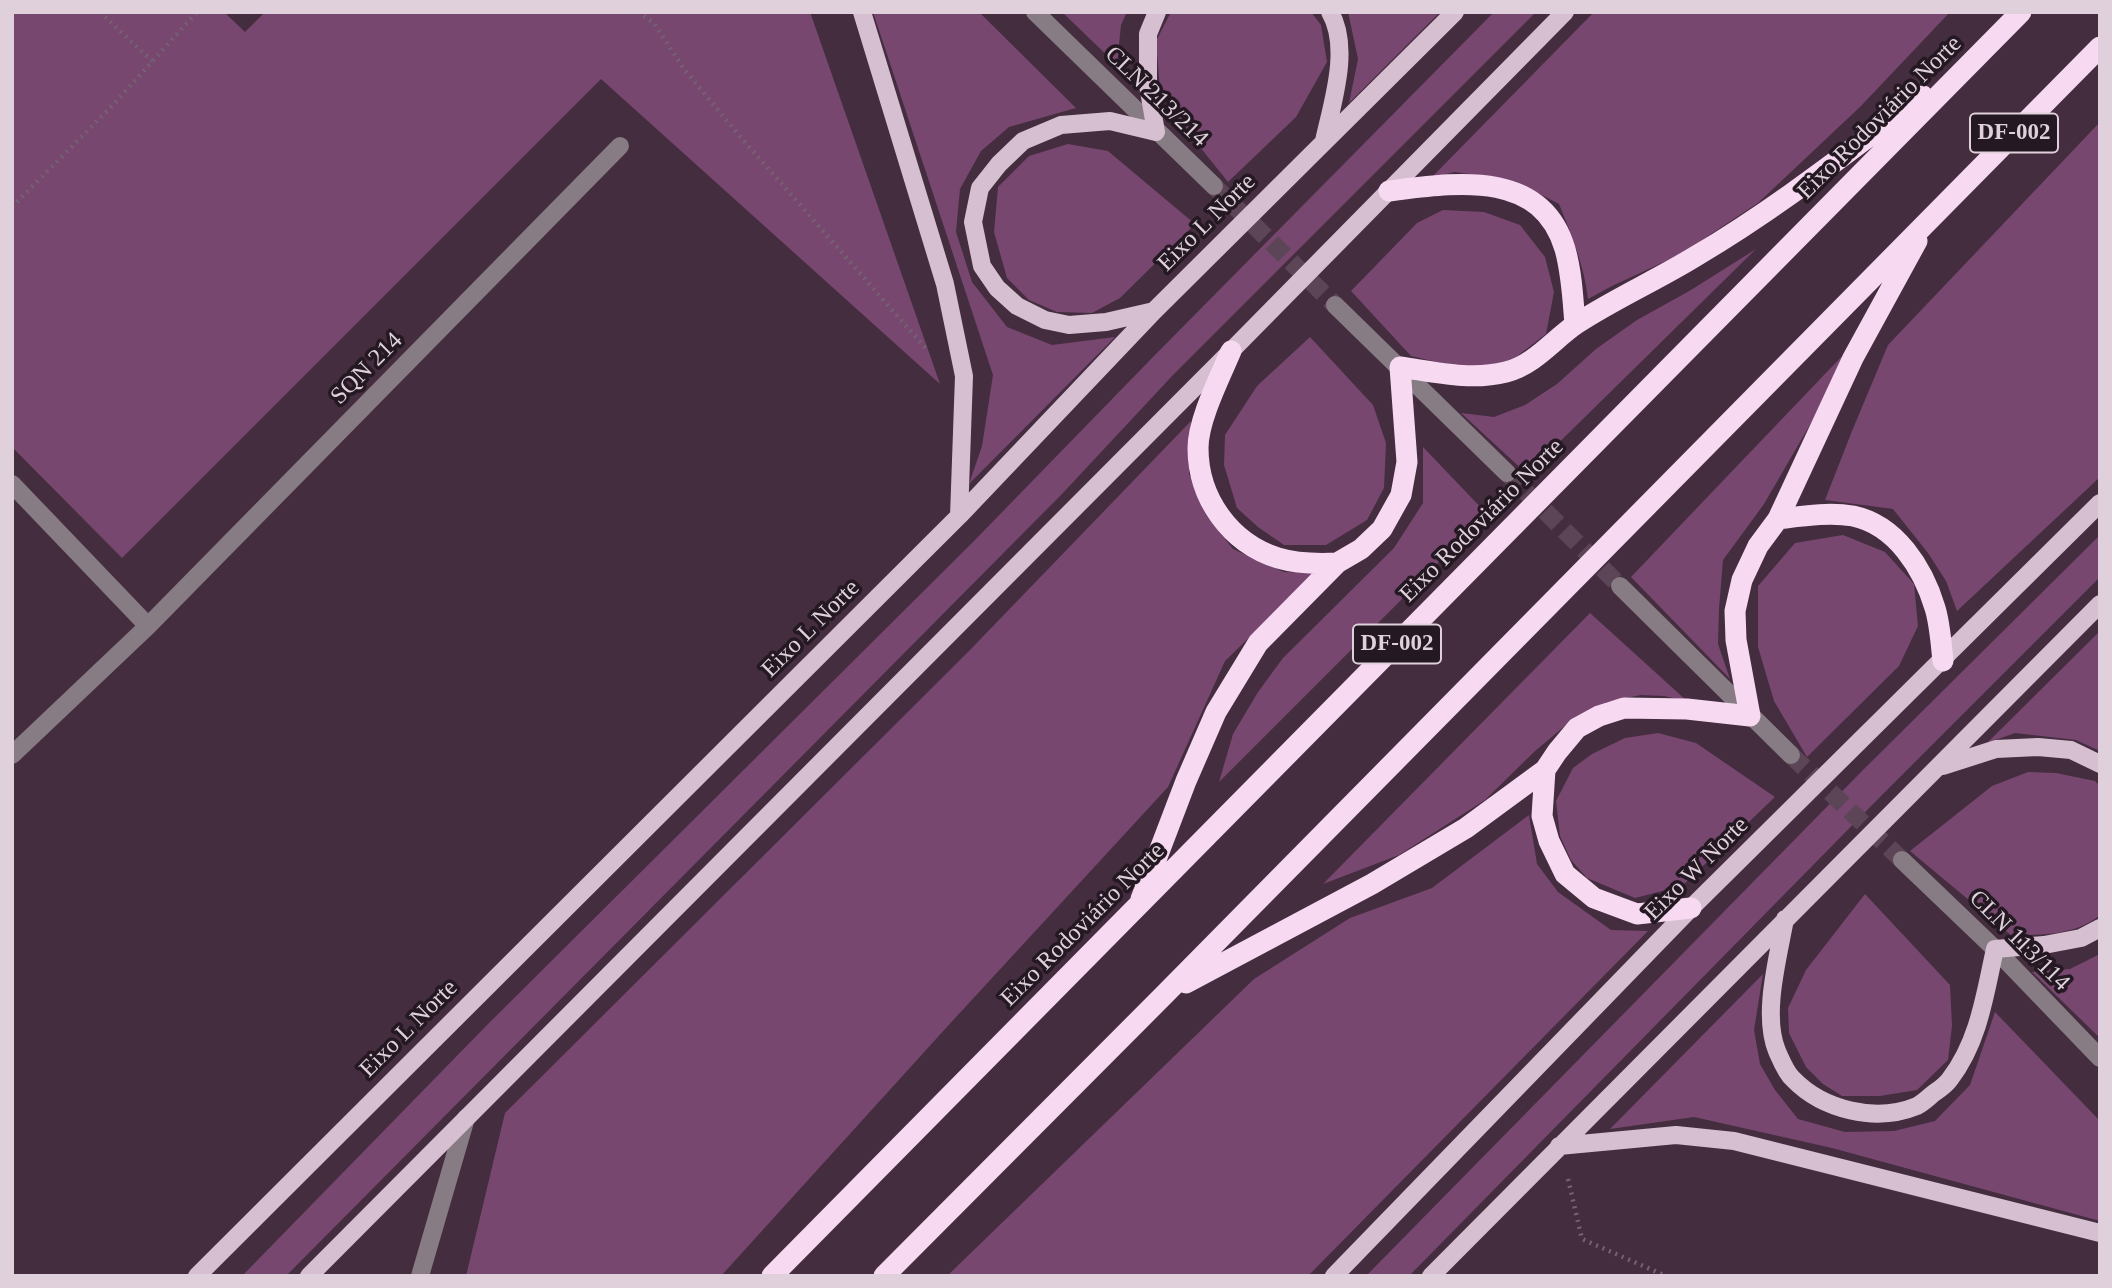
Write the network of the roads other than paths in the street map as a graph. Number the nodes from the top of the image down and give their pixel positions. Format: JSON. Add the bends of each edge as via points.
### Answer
{"nodes":[{"id":1,"x":862,"y":12,"type":"edge"},
{"id":2,"x":1035,"y":12,"type":"edge"},
{"id":3,"x":1157,"y":12,"type":"edge"},
{"id":4,"x":1330,"y":12,"type":"edge"},
{"id":5,"x":1455,"y":12,"type":"edge"},
{"id":6,"x":1565,"y":12,"type":"edge"},
{"id":7,"x":2021,"y":12,"type":"edge"},
{"id":8,"x":2100,"y":47,"type":"edge"},
{"id":9,"x":1978,"y":55,"type":"junction"},
{"id":10,"x":1156,"y":132,"type":"junction"},
{"id":11,"x":1324,"y":141,"type":"junction"},
{"id":12,"x":620,"y":146,"type":"dead end"},
{"id":13,"x":1214,"y":186,"type":"tunnel mouth"},
{"id":14,"x":1388,"y":191,"type":"junction"},
{"id":15,"x":1929,"y":219,"type":"junction"},
{"id":16,"x":1335,"y":304,"type":"tunnel mouth"},
{"id":17,"x":1154,"y":311,"type":"junction"},
{"id":18,"x":1575,"y":325,"type":"junction"},
{"id":19,"x":1231,"y":351,"type":"junction"},
{"id":20,"x":1400,"y":367,"type":"junction"},
{"id":21,"x":1507,"y":473,"type":"tunnel mouth"},
{"id":22,"x":12,"y":484,"type":"edge"},
{"id":23,"x":2100,"y":503,"type":"edge"},
{"id":24,"x":959,"y":516,"type":"junction"},
{"id":25,"x":1778,"y":519,"type":"junction"},
{"id":26,"x":1337,"y":563,"type":"junction"},
{"id":27,"x":1620,"y":586,"type":"tunnel mouth"},
{"id":28,"x":2100,"y":604,"type":"edge"},
{"id":29,"x":148,"y":626,"type":"junction"},
{"id":30,"x":1943,"y":661,"type":"junction"},
{"id":31,"x":1750,"y":716,"type":"junction"},
{"id":32,"x":12,"y":755,"type":"edge"},
{"id":33,"x":1791,"y":755,"type":"tunnel mouth"},
{"id":34,"x":2100,"y":764,"type":"edge"},
{"id":35,"x":1940,"y":767,"type":"junction"},
{"id":36,"x":1545,"y":770,"type":"junction"},
{"id":37,"x":1902,"y":860,"type":"tunnel mouth"},
{"id":38,"x":1137,"y":907,"type":"junction"},
{"id":39,"x":1691,"y":908,"type":"junction"},
{"id":40,"x":1785,"y":919,"type":"junction"},
{"id":41,"x":2100,"y":928,"type":"edge"},
{"id":42,"x":1995,"y":949,"type":"junction"},
{"id":43,"x":1166,"y":994,"type":"junction"},
{"id":44,"x":2100,"y":1058,"type":"edge"},
{"id":45,"x":466,"y":1118,"type":"junction"},
{"id":46,"x":1559,"y":1146,"type":"junction"},
{"id":47,"x":2100,"y":1233,"type":"edge"},
{"id":48,"x":197,"y":1276,"type":"edge"},
{"id":49,"x":309,"y":1276,"type":"edge"},
{"id":50,"x":420,"y":1276,"type":"edge"},
{"id":51,"x":772,"y":1276,"type":"edge"},
{"id":52,"x":884,"y":1276,"type":"edge"},
{"id":53,"x":1334,"y":1276,"type":"edge"},
{"id":54,"x":1431,"y":1276,"type":"edge"}],
"edges":[{"from":1,"to":24,"type":"main road","via":[[945,284],[964,376]]},
{"from":2,"to":10,"type":"street","name":"CLN 213/214"},
{"from":3,"to":10,"type":"main road","via":[[1148,34],[1148,85]]},
{"from":4,"to":11,"type":"main road","via":[[1341,62]]},
{"from":5,"to":11,"type":"main road","name":"Eixo L Norte"},
{"from":6,"to":14,"type":"main road"},
{"from":7,"to":9,"type":"highway","name":"Eixo Rodoviário Norte","number":"DF-002"},
{"from":8,"to":15,"type":"highway","number":"DF-002"},
{"from":9,"to":18,"type":"highway","via":[[1776,205]]},
{"from":9,"to":38,"type":"highway","name":"Eixo Rodoviário Norte","number":"DF-002"},
{"from":10,"to":13,"type":"street","name":"CLN 213/214"},
{"from":10,"to":17,"type":"main road","via":[[1110,121],[1061,125],[1023,141],[980,188],[973,222],[982,266],[997,288],[1017,306],[1045,320],[1069,326]]},
{"from":11,"to":17,"type":"main road","name":"Eixo L Norte"},
{"from":12,"to":29,"type":"street","name":"SQN 214"},
{"from":14,"to":18,"type":"highway","via":[[1484,184],[1538,205],[1550,216],[1565,248]]},
{"from":14,"to":19,"type":"main road"},
{"from":15,"to":25,"type":"highway","via":[[1853,358]]},
{"from":15,"to":43,"type":"highway","number":"DF-002"},
{"from":16,"to":20,"type":"street"},
{"from":17,"to":24,"type":"main road","name":"Eixo L Norte"},
{"from":18,"to":20,"type":"highway","via":[[1509,372],[1483,376]]},
{"from":19,"to":26,"type":"highway","via":[[1206,408],[1198,447],[1203,486],[1221,520],[1247,544],[1278,558],[1307,564]]},
{"from":19,"to":45,"type":"main road"},
{"from":20,"to":21,"type":"street"},
{"from":20,"to":26,"type":"highway","via":[[1407,462],[1402,495],[1382,529]]},
{"from":22,"to":29,"type":"street"},
{"from":23,"to":30,"type":"main road","name":"Eixo W Norte"},
{"from":24,"to":48,"type":"main road","name":"Eixo L Norte"},
{"from":25,"to":30,"type":"highway","via":[[1819,514],[1854,517],[1888,531],[1924,580],[1936,610]]},
{"from":25,"to":31,"type":"highway","via":[[1758,546],[1742,580],[1735,611]]},
{"from":26,"to":38,"type":"highway","via":[[1258,643],[1216,712]]},
{"from":27,"to":31,"type":"street"},
{"from":28,"to":35,"type":"main road"},
{"from":29,"to":32,"type":"street","name":"SQN 214"},
{"from":30,"to":39,"type":"main road","name":"Eixo W Norte"},
{"from":31,"to":33,"type":"street"},
{"from":31,"to":36,"type":"highway","via":[[1624,708],[1577,728]]},
{"from":34,"to":35,"type":"main road","via":[[2071,750],[2038,747],[1996,749]]},
{"from":35,"to":40,"type":"main road"},
{"from":36,"to":39,"type":"highway","via":[[1542,816],[1565,874],[1594,898],[1637,914]]},
{"from":36,"to":43,"type":"highway","via":[[1466,828],[1407,863]]},
{"from":37,"to":42,"type":"street","name":"CLN 113/114"},
{"from":38,"to":51,"type":"highway","name":"Eixo Rodoviário Norte","number":"DF-002"},
{"from":39,"to":53,"type":"main road","name":"Eixo W Norte"},
{"from":40,"to":42,"type":"main road","via":[[1770,1012],[1776,1049],[1791,1078],[1818,1098],[1847,1111],[1887,1113],[1918,1105],[1949,1082],[1979,1025]]},
{"from":40,"to":46,"type":"main road"},
{"from":41,"to":42,"type":"main road","via":[[2081,939]]},
{"from":42,"to":44,"type":"street","name":"CLN 113/114"},
{"from":43,"to":52,"type":"highway","number":"DF-002"},
{"from":45,"to":49,"type":"main road"},
{"from":45,"to":50,"type":"street"},
{"from":46,"to":47,"type":"main road","via":[[1676,1135],[1734,1140]]},
{"from":46,"to":54,"type":"main road"}]}
